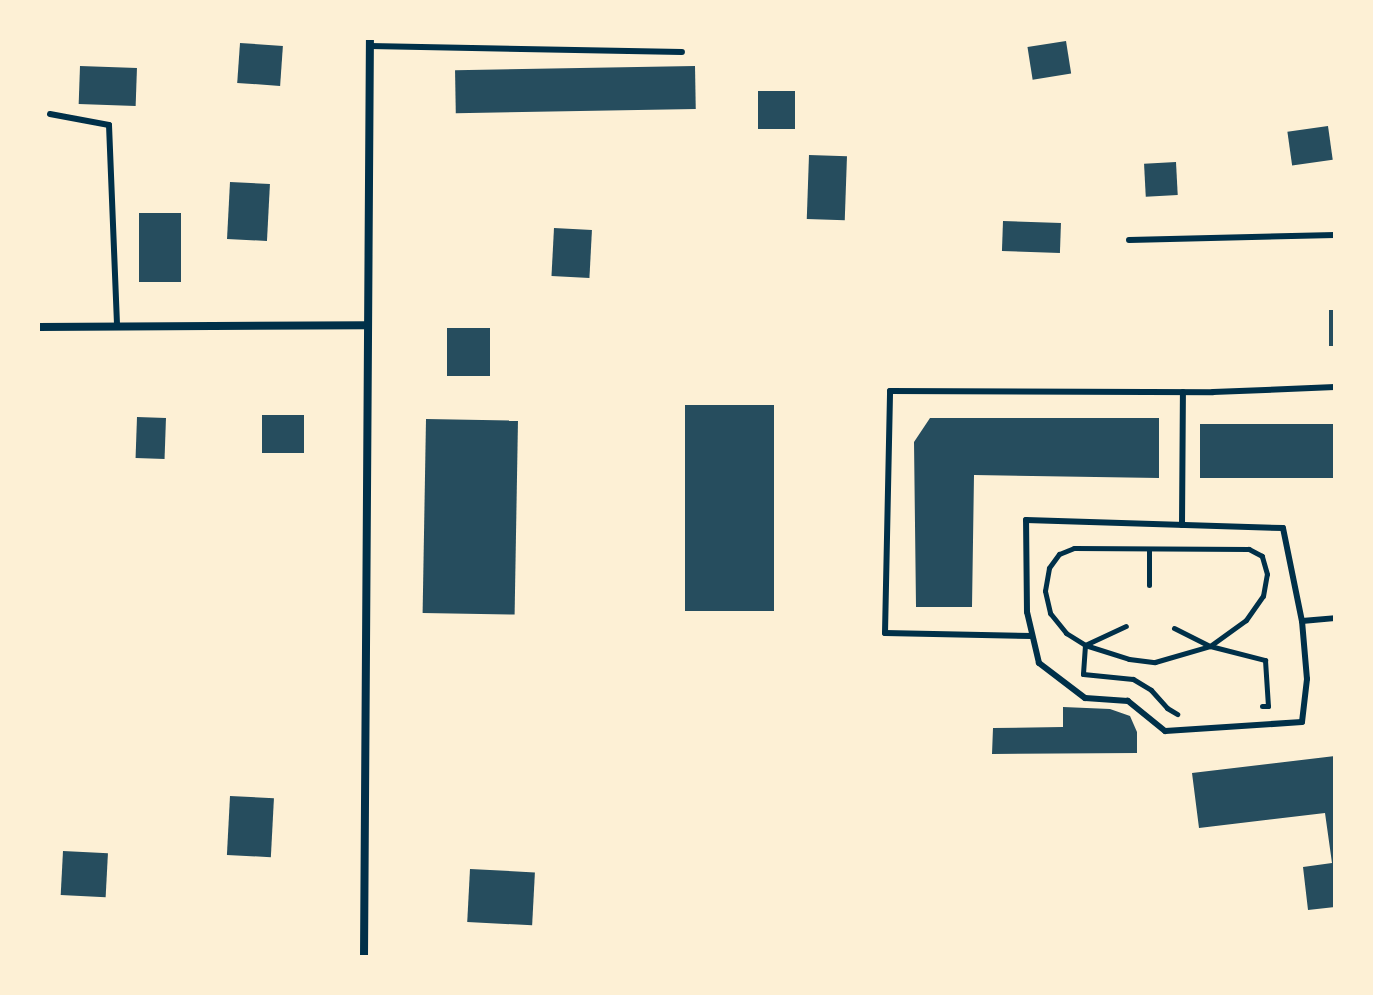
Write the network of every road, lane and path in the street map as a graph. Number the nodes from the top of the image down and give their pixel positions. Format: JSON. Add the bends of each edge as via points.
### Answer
{"nodes":[{"id":1,"x":538,"y":38,"type":"edge"},
{"id":2,"x":370,"y":42,"type":"edge"},
{"id":3,"x":538,"y":50,"type":"junction"},
{"id":4,"x":682,"y":52,"type":"dead end"},
{"id":5,"x":50,"y":114,"type":"dead end"},
{"id":6,"x":1335,"y":235,"type":"edge"},
{"id":7,"x":1129,"y":240,"type":"dead end"},
{"id":8,"x":367,"y":325,"type":"junction"},
{"id":9,"x":117,"y":326,"type":"junction"},
{"id":10,"x":38,"y":327,"type":"edge"},
{"id":11,"x":1335,"y":387,"type":"edge"},
{"id":12,"x":1183,"y":392,"type":"junction"},
{"id":13,"x":1182,"y":525,"type":"junction"},
{"id":14,"x":1149,"y":550,"type":"junction"},
{"id":15,"x":1149,"y":585,"type":"dead end"},
{"id":16,"x":1335,"y":618,"type":"edge"},
{"id":17,"x":1302,"y":621,"type":"junction"},
{"id":18,"x":1126,"y":626,"type":"dead end"},
{"id":19,"x":1174,"y":628,"type":"dead end"},
{"id":20,"x":1032,"y":636,"type":"junction"},
{"id":21,"x":1085,"y":645,"type":"junction"},
{"id":22,"x":1210,"y":646,"type":"junction"},
{"id":23,"x":1254,"y":707,"type":"dead end"},
{"id":24,"x":1182,"y":717,"type":"dead end"},
{"id":25,"x":364,"y":957,"type":"edge"}],
"edges":[{"from":1,"to":3,"type":"lane"},
{"from":2,"to":3,"type":"lane"},
{"from":2,"to":8,"type":"street"},
{"from":3,"to":4,"type":"lane"},
{"from":5,"to":9,"type":"lane","via":[[109,125]]},
{"from":6,"to":7,"type":"lane"},
{"from":8,"to":9,"type":"street"},
{"from":8,"to":25,"type":"street"},
{"from":9,"to":10,"type":"street"},
{"from":11,"to":12,"type":"lane"},
{"from":12,"to":13,"type":"lane"},
{"from":12,"to":20,"type":"lane","via":[[890,391],[885,633]]},
{"from":13,"to":17,"type":"lane","via":[[1283,528]]},
{"from":13,"to":20,"type":"lane","via":[[1026,520]]},
{"from":14,"to":15,"type":"path"},
{"from":14,"to":21,"type":"path","via":[[1074,548],[1059,554],[1049,568],[1045,591],[1050,613]]},
{"from":14,"to":22,"type":"path","via":[[1249,549],[1262,556],[1267,574],[1263,596],[1246,620]]},
{"from":16,"to":17,"type":"lane"},
{"from":17,"to":20,"type":"lane","via":[[1307,679],[1302,722],[1165,731],[1128,701],[1085,698],[1039,663]]},
{"from":18,"to":21,"type":"path"},
{"from":19,"to":22,"type":"path"},
{"from":21,"to":22,"type":"path","via":[[1155,662]]},
{"from":21,"to":24,"type":"path","via":[[1083,674],[1133,679]]},
{"from":22,"to":23,"type":"path","via":[[1265,660],[1268,706]]}]}
